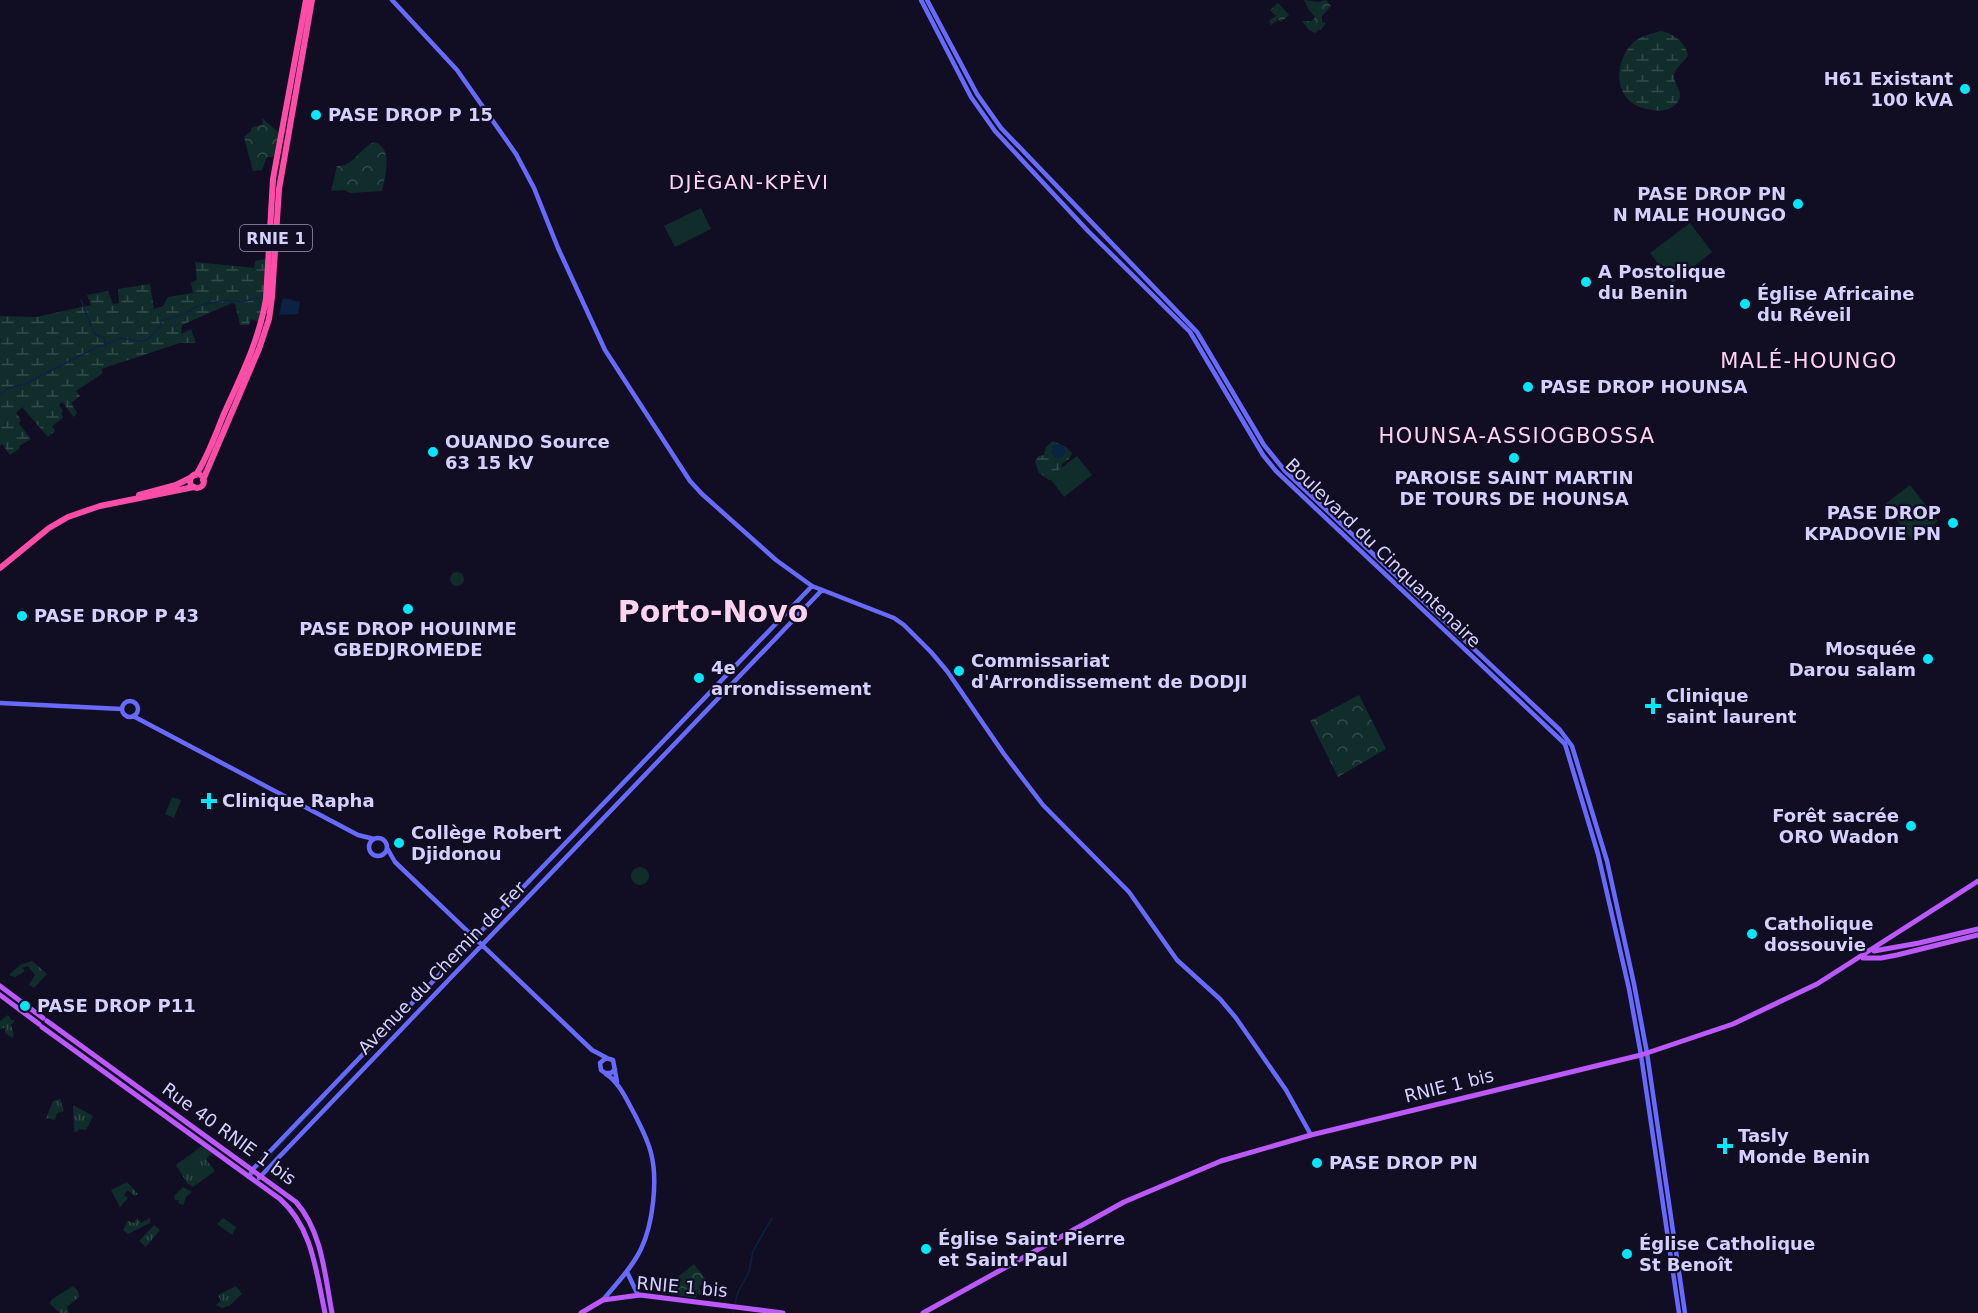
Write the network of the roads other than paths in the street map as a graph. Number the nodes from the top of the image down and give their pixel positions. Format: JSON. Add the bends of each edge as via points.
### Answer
{"nodes":[{"id":1,"x":306,"y":0,"type":"edge"},
{"id":2,"x":312,"y":0,"type":"edge"},
{"id":3,"x":392,"y":0,"type":"edge"},
{"id":4,"x":921,"y":0,"type":"edge"},
{"id":5,"x":927,"y":0,"type":"edge"},
{"id":6,"x":194,"y":476,"type":"junction"},
{"id":7,"x":203,"y":480,"type":"junction"},
{"id":8,"x":194,"y":487,"type":"junction"},
{"id":9,"x":0,"y":566,"type":"edge"},
{"id":10,"x":812,"y":586,"type":"junction"},
{"id":11,"x":822,"y":590,"type":"junction"},
{"id":12,"x":0,"y":703,"type":"edge"},
{"id":13,"x":122,"y":709,"type":"junction"},
{"id":14,"x":134,"y":716,"type":"junction"},
{"id":15,"x":358,"y":835,"type":"junction"},
{"id":16,"x":374,"y":839,"type":"junction"},
{"id":17,"x":369,"y":848,"type":"junction"},
{"id":18,"x":387,"y":848,"type":"junction"},
{"id":19,"x":381,"y":855,"type":"junction"},
{"id":20,"x":395,"y":862,"type":"junction"},
{"id":21,"x":1978,"y":881,"type":"edge"},
{"id":22,"x":1978,"y":929,"type":"edge"},
{"id":23,"x":1978,"y":935,"type":"edge"},
{"id":24,"x":475,"y":938,"type":"junction"},
{"id":25,"x":482,"y":945,"type":"junction"},
{"id":26,"x":1872,"y":951,"type":"junction"},
{"id":27,"x":1861,"y":958,"type":"junction"},
{"id":28,"x":0,"y":986,"type":"edge"},
{"id":29,"x":0,"y":996,"type":"edge"},
{"id":30,"x":45,"y":1020,"type":"junction"},
{"id":31,"x":40,"y":1025,"type":"junction"},
{"id":32,"x":592,"y":1050,"type":"junction"},
{"id":33,"x":1644,"y":1054,"type":"junction"},
{"id":34,"x":607,"y":1058,"type":"junction"},
{"id":35,"x":599,"y":1065,"type":"junction"},
{"id":36,"x":615,"y":1069,"type":"junction"},
{"id":37,"x":606,"y":1074,"type":"junction"},
{"id":38,"x":619,"y":1087,"type":"junction"},
{"id":39,"x":1311,"y":1135,"type":"junction"},
{"id":40,"x":253,"y":1169,"type":"junction"},
{"id":41,"x":262,"y":1176,"type":"junction"},
{"id":42,"x":252,"y":1179,"type":"junction"},
{"id":43,"x":627,"y":1272,"type":"junction"},
{"id":44,"x":638,"y":1295,"type":"junction"},
{"id":45,"x":603,"y":1300,"type":"junction"},
{"id":46,"x":325,"y":1313,"type":"edge"},
{"id":47,"x":332,"y":1313,"type":"edge"},
{"id":48,"x":581,"y":1313,"type":"edge"},
{"id":49,"x":783,"y":1313,"type":"edge"},
{"id":50,"x":923,"y":1313,"type":"edge"},
{"id":51,"x":1679,"y":1313,"type":"edge"},
{"id":52,"x":1686,"y":1313,"type":"edge"}],
"edges":[{"from":1,"to":6,"type":"highway","number":"RNIE 1","via":[[273,178],[262,318],[242,376],[207,456]]},
{"from":2,"to":7,"type":"highway","number":"RNIE 1","via":[[279,189],[268,319]]},
{"from":3,"to":10,"type":"main road","via":[[457,70],[516,154],[605,350],[690,481],[776,560]]},
{"from":4,"to":33,"type":"main road","name":"Boulevard du Cinquantenaire","via":[[971,97],[995,131],[1190,332],[1276,471],[1565,744],[1601,865]]},
{"from":5,"to":33,"type":"main road","name":"Boulevard du Cinquantenaire","via":[[977,94],[1001,128],[1197,332],[1264,445],[1285,471],[1569,741],[1607,861]]},
{"from":6,"to":7,"type":"highway"},
{"from":6,"to":8,"type":"highway","via":[[190,483]]},
{"from":6,"to":9,"type":"highway","number":"RNIE 1","via":[[153,492],[93,503],[66,514],[37,532]]},
{"from":7,"to":8,"type":"highway","number":"RNIE 1","via":[[201,486]]},
{"from":8,"to":9,"type":"highway","number":"RNIE 1","via":[[100,506],[68,517]]},
{"from":10,"to":11,"type":"main road"},
{"from":10,"to":24,"type":"main road","name":"Avenue du Chemin de Fer"},
{"from":11,"to":25,"type":"main road","name":"Avenue du Chemin de Fer"},
{"from":11,"to":39,"type":"main road","via":[[894,618],[931,652],[1043,805],[1129,892],[1177,960],[1236,1018],[1286,1090]]},
{"from":12,"to":13,"type":"main road"},
{"from":13,"to":14,"type":"main road","via":[[125,715]]},
{"from":13,"to":14,"type":"main road","via":[[126,703],[134,703],[138,710]]},
{"from":14,"to":15,"type":"main road"},
{"from":15,"to":16,"type":"main road"},
{"from":15,"to":17,"type":"main road"},
{"from":16,"to":17,"type":"main road"},
{"from":16,"to":18,"type":"main road","via":[[384,840]]},
{"from":17,"to":19,"type":"main road","via":[[373,854]]},
{"from":18,"to":19,"type":"main road"},
{"from":18,"to":20,"type":"main road"},
{"from":19,"to":20,"type":"main road"},
{"from":20,"to":24,"type":"main road"},
{"from":21,"to":26,"type":"main road","name":"RNIE 1 bis"},
{"from":22,"to":26,"type":"main road"},
{"from":23,"to":27,"type":"main road","via":[[1897,955]]},
{"from":24,"to":25,"type":"main road"},
{"from":24,"to":40,"type":"main road","name":"Avenue du Chemin de Fer"},
{"from":25,"to":32,"type":"main road"},
{"from":25,"to":41,"type":"main road","name":"Avenue du Chemin de Fer"},
{"from":26,"to":27,"type":"main road","name":"RNIE 1 bis"},
{"from":27,"to":33,"type":"main road","name":"RNIE 1 bis","via":[[1769,1009]]},
{"from":28,"to":30,"type":"main road"},
{"from":29,"to":31,"type":"main road","name":"Rue 40 RNIE 1 bis"},
{"from":30,"to":31,"type":"main road","via":[[40,1019]]},
{"from":30,"to":40,"type":"main road","name":"Rue 40 RNIE 1 bis"},
{"from":31,"to":42,"type":"main road","name":"Rue 40 RNIE 1 bis"},
{"from":32,"to":34,"type":"main road"},
{"from":32,"to":35,"type":"main road"},
{"from":33,"to":39,"type":"main road","name":"RNIE 1 bis"},
{"from":33,"to":51,"type":"main road"},
{"from":33,"to":52,"type":"main road"},
{"from":34,"to":35,"type":"main road"},
{"from":34,"to":36,"type":"main road","via":[[613,1061]]},
{"from":35,"to":37,"type":"main road"},
{"from":36,"to":37,"type":"main road"},
{"from":36,"to":38,"type":"main road"},
{"from":37,"to":38,"type":"main road"},
{"from":38,"to":43,"type":"main road","via":[[651,1153],[653,1181],[646,1236]]},
{"from":39,"to":50,"type":"main road","name":"RNIE 1 bis","via":[[1237,1155],[1149,1190]]},
{"from":40,"to":41,"type":"main road","name":"Rue 40 RNIE 1 bis"},
{"from":40,"to":42,"type":"main road","name":"Avenue du Chemin de Fer"},
{"from":41,"to":42,"type":"main road","name":"Avenue du Chemin de Fer"},
{"from":41,"to":47,"type":"main road","name":"Rue 40 RNIE 1 bis","via":[[296,1202],[310,1223]]},
{"from":42,"to":46,"type":"main road","name":"Rue 40 RNIE 1 bis","via":[[284,1202],[301,1224]]},
{"from":43,"to":44,"type":"main road"},
{"from":43,"to":45,"type":"main road"},
{"from":44,"to":45,"type":"main road","name":"RNIE 1 bis"},
{"from":44,"to":49,"type":"main road","name":"RNIE 1 bis"},
{"from":45,"to":48,"type":"main road","name":"RNIE 1 bis"}]}
